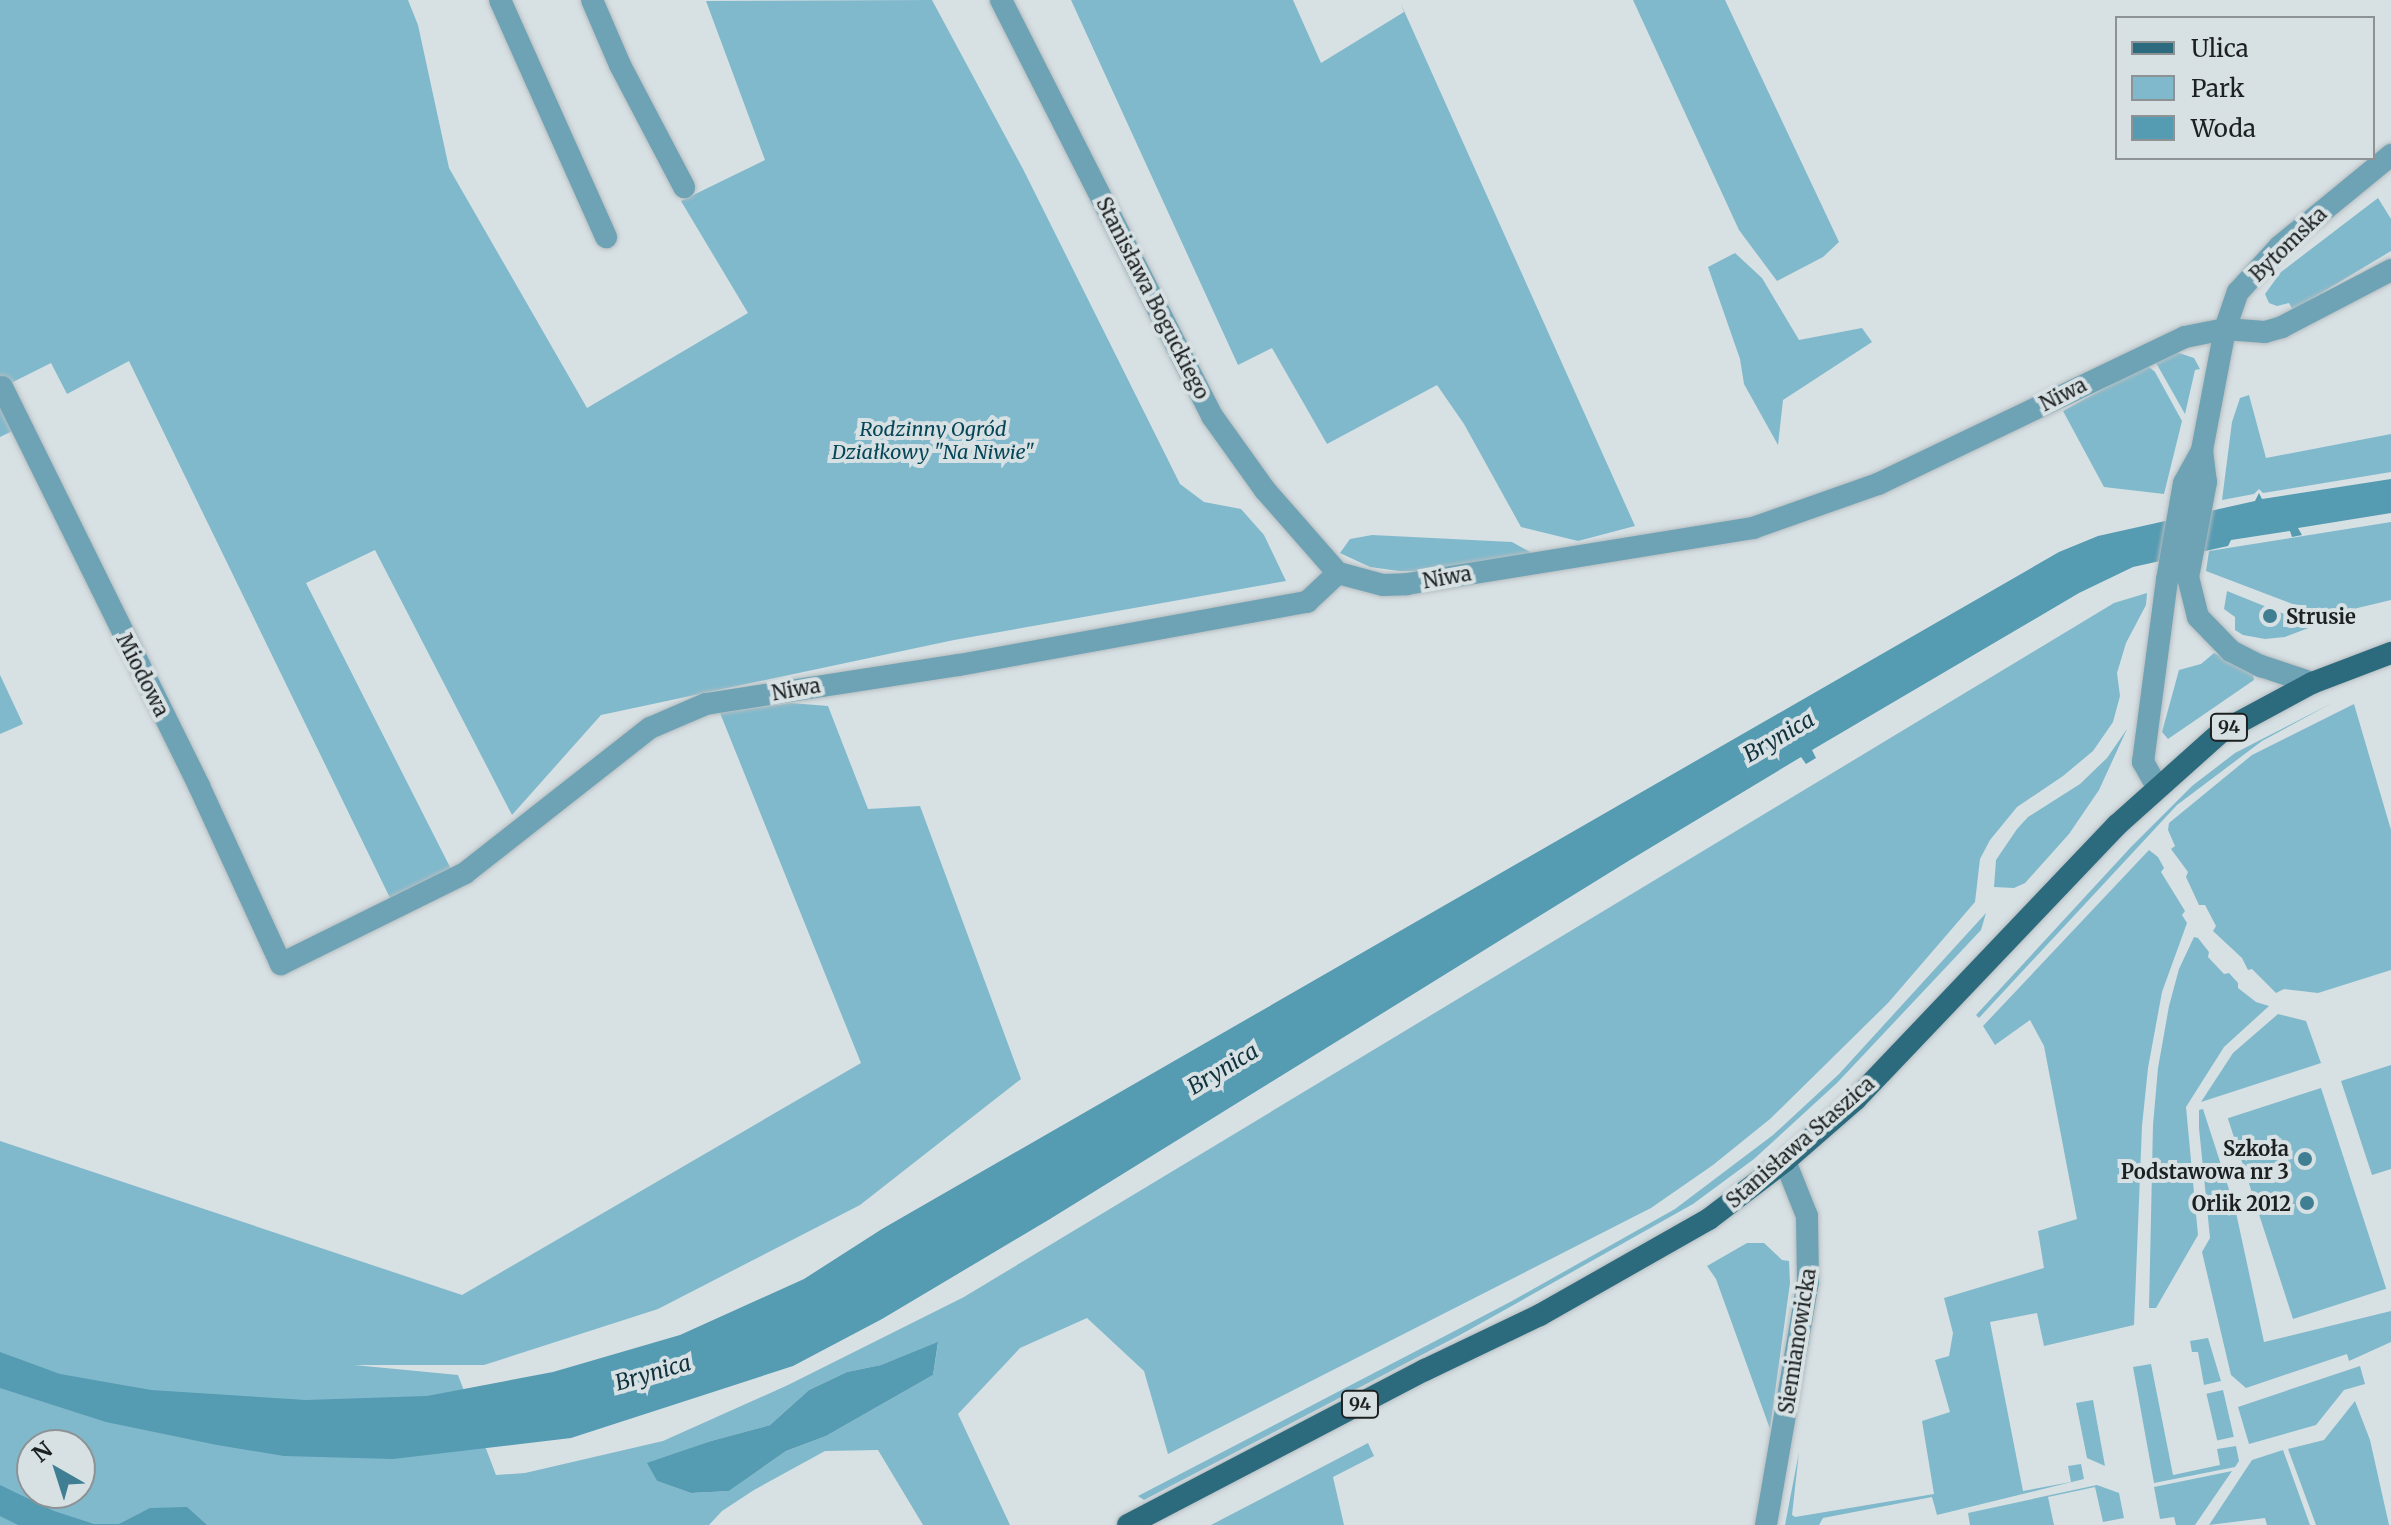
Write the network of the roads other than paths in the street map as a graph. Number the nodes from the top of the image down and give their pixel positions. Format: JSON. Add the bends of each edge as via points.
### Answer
{"nodes":[{"id":1,"x":500,"y":0,"type":"edge"},
{"id":2,"x":592,"y":0,"type":"edge"},
{"id":3,"x":1001,"y":0,"type":"edge"},
{"id":4,"x":2391,"y":155,"type":"edge"},
{"id":5,"x":684,"y":187,"type":"dead end"},
{"id":6,"x":606,"y":237,"type":"dead end"},
{"id":7,"x":2391,"y":270,"type":"edge"},
{"id":8,"x":2225,"y":329,"type":"junction"},
{"id":9,"x":2,"y":387,"type":"edge"},
{"id":10,"x":1338,"y":573,"type":"junction"},
{"id":11,"x":2178,"y":576,"type":"junction"},
{"id":12,"x":2391,"y":653,"type":"edge"},
{"id":13,"x":2312,"y":683,"type":"junction"},
{"id":14,"x":2157,"y":787,"type":"junction"},
{"id":15,"x":281,"y":964,"type":"joint"},
{"id":16,"x":1785,"y":1161,"type":"junction"},
{"id":17,"x":1128,"y":1525,"type":"edge"},
{"id":18,"x":1766,"y":1525,"type":"edge"}],
"edges":[{"from":1,"to":6,"type":"street"},
{"from":2,"to":5,"type":"street"},
{"from":3,"to":10,"type":"street","name":"Stanisława Boguckiego","via":[[1212,416],[1249,470]]},
{"from":4,"to":8,"type":"street","name":"Bytomska","via":[[2265,262],[2238,292]]},
{"from":7,"to":8,"type":"street","name":"Niwa","via":[[2282,327],[2265,332]]},
{"from":8,"to":10,"type":"street","name":"Niwa","via":[[2146,352],[1878,484],[1753,528],[1407,584],[1383,585]]},
{"from":8,"to":11,"type":"street","name":"Bytomska"},
{"from":9,"to":15,"type":"street","name":"Miodowa"},
{"from":10,"to":15,"type":"street","name":"Niwa","via":[[1307,602],[706,704],[650,728],[465,873]]},
{"from":11,"to":13,"type":"street","name":"Bytomska","via":[[2218,640],[2261,666]]},
{"from":11,"to":14,"type":"street","name":"Bytomska","via":[[2143,762]]},
{"from":12,"to":13,"type":"main road","name":"Stanisława Staszica","number":"94"},
{"from":13,"to":14,"type":"main road","name":"Stanisława Staszica","number":"94","via":[[2221,732]]},
{"from":14,"to":16,"type":"main road","name":"Stanisława Staszica","number":"94","via":[[1856,1099]]},
{"from":16,"to":17,"type":"main road","name":"Stanisława Staszica","number":"94","via":[[1709,1219],[1594,1287]]},
{"from":16,"to":18,"type":"street","name":"Siemianowicka","via":[[1807,1216],[1808,1282]]}]}
